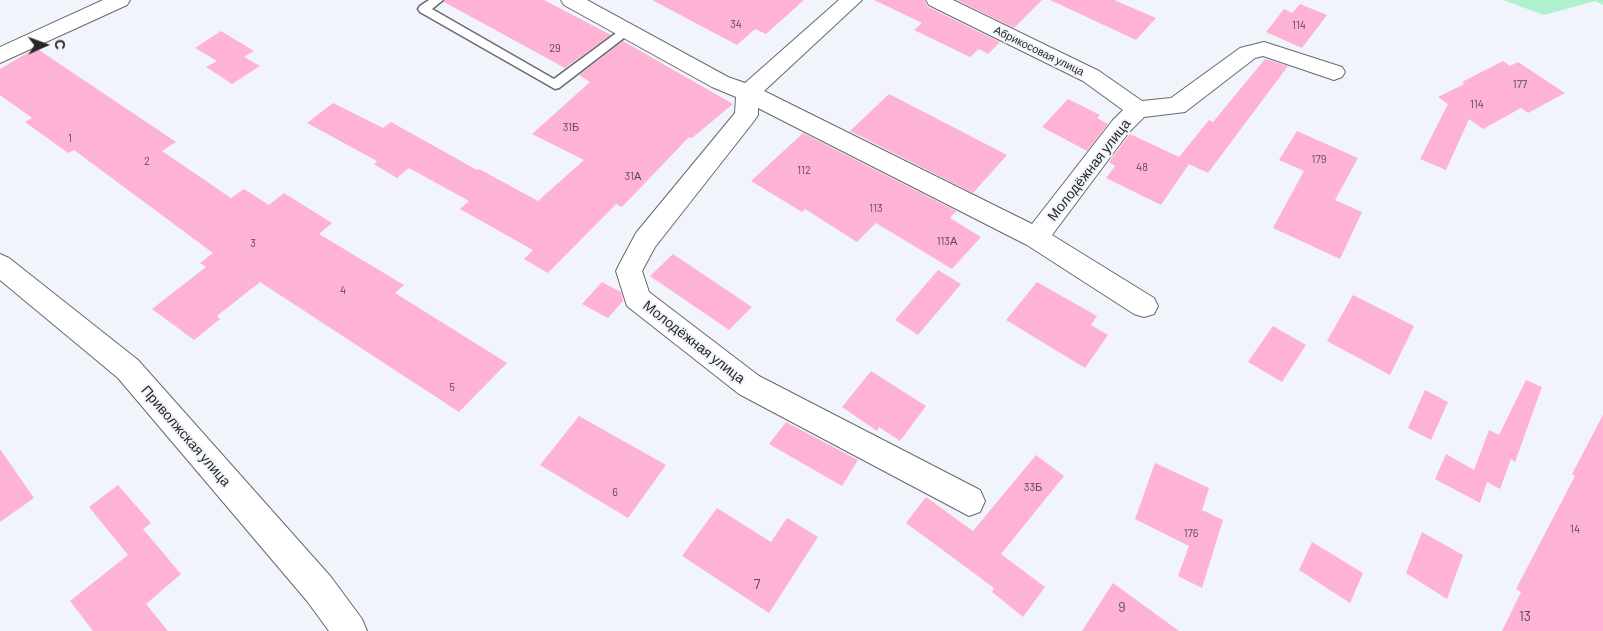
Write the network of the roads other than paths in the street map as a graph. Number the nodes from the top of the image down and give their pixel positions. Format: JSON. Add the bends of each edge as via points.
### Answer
{"nodes":[{"id":1,"x":120,"y":0,"type":"edge"},
{"id":2,"x":438,"y":0,"type":"edge"},
{"id":3,"x":571,"y":0,"type":"edge"},
{"id":4,"x":852,"y":0,"type":"edge"},
{"id":5,"x":936,"y":0,"type":"edge"},
{"id":6,"x":628,"y":31,"type":"junction"},
{"id":7,"x":0,"y":56,"type":"edge"},
{"id":8,"x":1334,"y":72,"type":"dead end"},
{"id":9,"x":748,"y":93,"type":"junction"},
{"id":10,"x":1138,"y":109,"type":"junction"},
{"id":11,"x":1036,"y":238,"type":"junction"},
{"id":12,"x":0,"y":265,"type":"edge"},
{"id":13,"x":1144,"y":306,"type":"dead end"},
{"id":14,"x":969,"y":501,"type":"dead end"},
{"id":15,"x":350,"y":631,"type":"edge"}],
"edges":[{"from":1,"to":7,"type":"street"},
{"from":2,"to":6,"type":"lane","via":[[424,9],[555,85]]},
{"from":3,"to":6,"type":"street"},
{"from":4,"to":9,"type":"street"},
{"from":5,"to":10,"type":"street","name":"Абрикосовая улица","via":[[1091,76]]},
{"from":6,"to":9,"type":"street","via":[[720,82]]},
{"from":8,"to":10,"type":"street","name":"Молодёжная улица","via":[[1264,49],[1248,53],[1177,106]]},
{"from":9,"to":11,"type":"street"},
{"from":9,"to":14,"type":"street","name":"Молодёжная улица","via":[[746,115],[645,240],[629,271],[638,298],[749,385]]},
{"from":10,"to":11,"type":"street","name":"Молодёжная улица","via":[[1121,126]]},
{"from":11,"to":13,"type":"street"},
{"from":12,"to":15,"type":"street","name":"Приволжская улица","via":[[128,369],[319,589]]}]}
